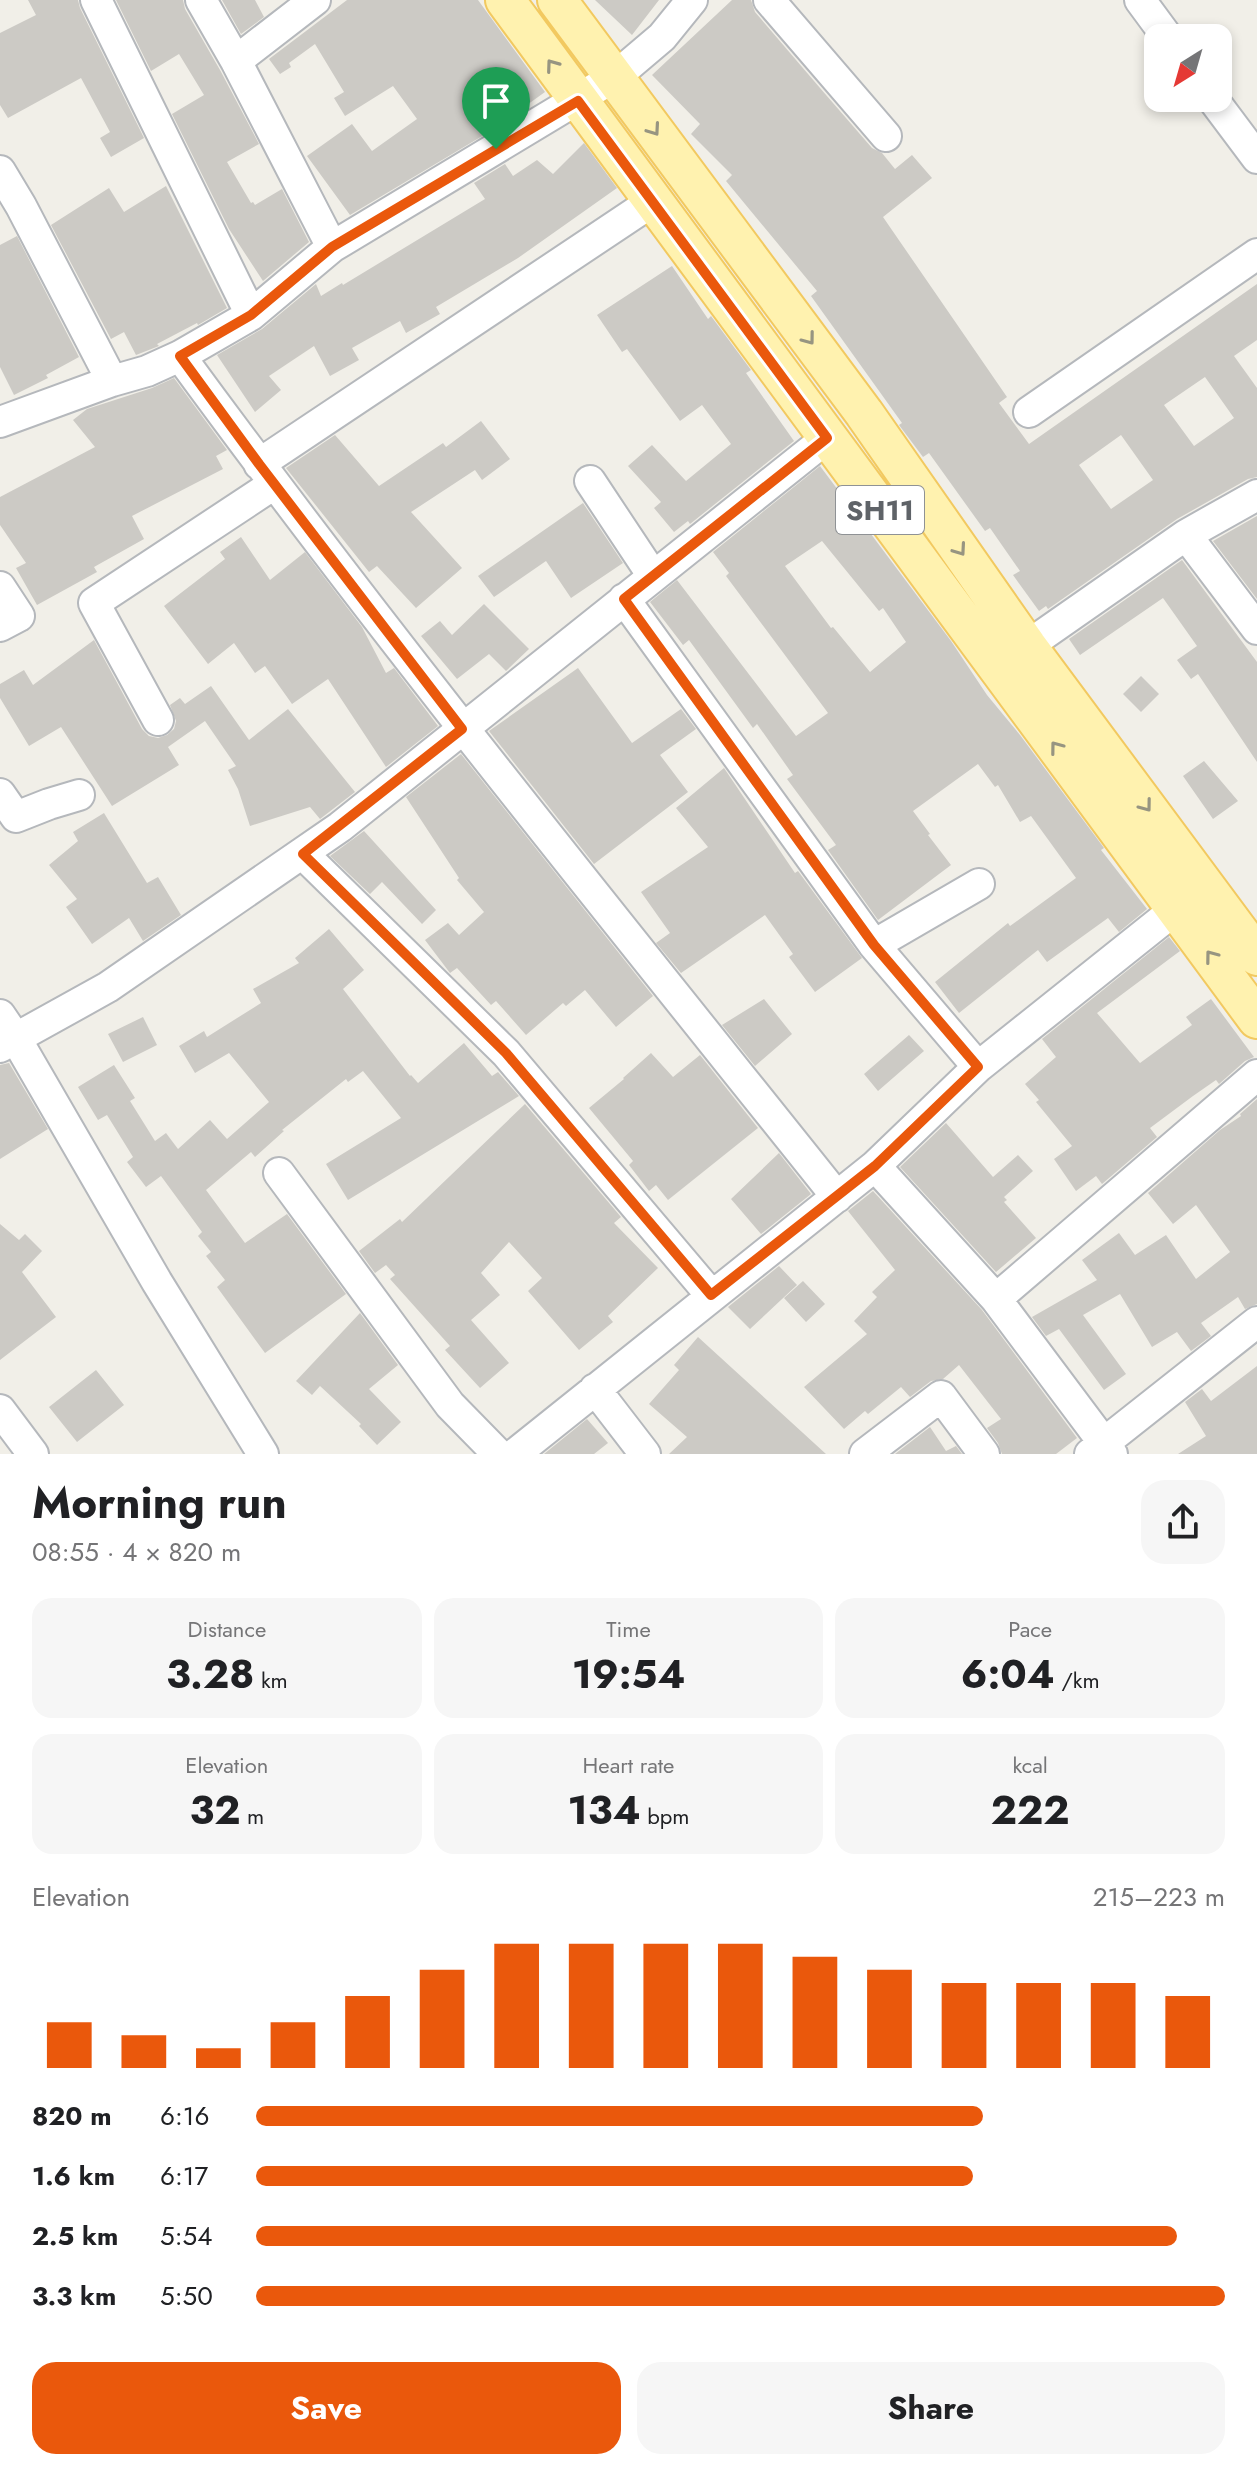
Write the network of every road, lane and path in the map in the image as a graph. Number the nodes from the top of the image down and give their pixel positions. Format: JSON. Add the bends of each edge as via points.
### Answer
{"nodes":[{"id":1,"x":96,"y":0,"type":"edge"},
{"id":2,"x":201,"y":0,"type":"edge"},
{"id":3,"x":315,"y":0,"type":"edge"},
{"id":4,"x":505,"y":0,"type":"edge"},
{"id":5,"x":557,"y":0,"type":"edge"},
{"id":6,"x":692,"y":0,"type":"edge"},
{"id":7,"x":769,"y":0,"type":"edge"},
{"id":8,"x":1140,"y":0,"type":"edge"},
{"id":9,"x":1158,"y":24,"type":"edge"},
{"id":10,"x":236,"y":61,"type":"junction"},
{"id":11,"x":616,"y":76,"type":"junction"},
{"id":12,"x":578,"y":101,"type":"junction"},
{"id":13,"x":1222,"y":112,"type":"edge"},
{"id":14,"x":886,"y":136,"type":"dead end"},
{"id":15,"x":1257,"y":158,"type":"edge"},
{"id":16,"x":0,"y":171,"type":"edge"},
{"id":17,"x":653,"y":201,"type":"junction"},
{"id":18,"x":10,"y":212,"type":"edge"},
{"id":19,"x":332,"y":247,"type":"junction"},
{"id":20,"x":1257,"y":254,"type":"edge"},
{"id":21,"x":251,"y":315,"type":"junction"},
{"id":22,"x":180,"y":356,"type":"junction"},
{"id":23,"x":112,"y":381,"type":"junction"},
{"id":24,"x":1029,"y":412,"type":"dead end"},
{"id":25,"x":0,"y":422,"type":"edge"},
{"id":26,"x":827,"y":438,"type":"junction"},
{"id":27,"x":267,"y":474,"type":"junction"},
{"id":28,"x":590,"y":481,"type":"dead end"},
{"id":29,"x":1257,"y":495,"type":"edge"},
{"id":30,"x":1186,"y":535,"type":"junction"},
{"id":31,"x":653,"y":576,"type":"junction"},
{"id":32,"x":0,"y":587,"type":"edge"},
{"id":33,"x":624,"y":599,"type":"junction"},
{"id":34,"x":0,"y":626,"type":"edge"},
{"id":35,"x":1257,"y":629,"type":"edge"},
{"id":36,"x":1027,"y":646,"type":"junction"},
{"id":37,"x":158,"y":720,"type":"dead end"},
{"id":38,"x":462,"y":729,"type":"junction"},
{"id":39,"x":0,"y":794,"type":"edge"},
{"id":40,"x":79,"y":795,"type":"dead end"},
{"id":41,"x":303,"y":854,"type":"junction"},
{"id":42,"x":979,"y":884,"type":"dead end"},
{"id":43,"x":1205,"y":886,"type":"junction"},
{"id":44,"x":1176,"y":909,"type":"junction"},
{"id":45,"x":874,"y":945,"type":"junction"},
{"id":46,"x":1257,"y":954,"type":"edge"},
{"id":47,"x":1257,"y":1019,"type":"edge"},
{"id":48,"x":5,"y":1033,"type":"edge"},
{"id":49,"x":978,"y":1067,"type":"junction"},
{"id":50,"x":1257,"y":1075,"type":"edge"},
{"id":51,"x":875,"y":1166,"type":"junction"},
{"id":52,"x":279,"y":1173,"type":"dead end"},
{"id":53,"x":837,"y":1197,"type":"junction"},
{"id":54,"x":711,"y":1295,"type":"junction"},
{"id":55,"x":996,"y":1299,"type":"junction"},
{"id":56,"x":1257,"y":1322,"type":"edge"},
{"id":57,"x":595,"y":1389,"type":"junction"},
{"id":58,"x":0,"y":1410,"type":"edge"},
{"id":59,"x":1102,"y":1450,"type":"edge"},
{"id":60,"x":33,"y":1454,"type":"edge"},
{"id":61,"x":263,"y":1454,"type":"edge"},
{"id":62,"x":498,"y":1454,"type":"edge"},
{"id":63,"x":515,"y":1454,"type":"edge"},
{"id":64,"x":645,"y":1454,"type":"edge"},
{"id":65,"x":865,"y":1454,"type":"edge"},
{"id":66,"x":984,"y":1454,"type":"edge"}],
"edges":[{"from":1,"to":21,"type":"street"},
{"from":2,"to":10,"type":"street"},
{"from":3,"to":10,"type":"street"},
{"from":12,"to":4,"type":"main road","number":"SH11","one_way":true},
{"from":5,"to":11,"type":"main road","number":"SH11"},
{"from":6,"to":11,"type":"street","via":[[662,37]]},
{"from":7,"to":14,"type":"street"},
{"from":8,"to":9,"type":"street"},
{"from":10,"to":19,"type":"street"},
{"from":11,"to":12,"type":"street"},
{"from":11,"to":36,"type":"main road","number":"SH11","one_way":true,"via":[[864,413]]},
{"from":12,"to":17,"type":"main road","number":"SH11"},
{"from":12,"to":19,"type":"street"},
{"from":13,"to":15,"type":"street"},
{"from":16,"to":18,"type":"street"},
{"from":17,"to":26,"type":"main road","number":"SH11"},
{"from":17,"to":27,"type":"street"},
{"from":18,"to":23,"type":"street"},
{"from":19,"to":21,"type":"street"},
{"from":20,"to":24,"type":"street"},
{"from":21,"to":22,"type":"street"},
{"from":22,"to":23,"type":"street"},
{"from":22,"to":27,"type":"street"},
{"from":23,"to":25,"type":"street"},
{"from":26,"to":31,"type":"street"},
{"from":44,"to":26,"type":"main road","number":"SH11","one_way":true},
{"from":27,"to":37,"type":"street","via":[[94,603]]},
{"from":27,"to":38,"type":"street"},
{"from":28,"to":31,"type":"street"},
{"from":29,"to":30,"type":"street"},
{"from":30,"to":35,"type":"street"},
{"from":30,"to":36,"type":"street"},
{"from":31,"to":33,"type":"street"},
{"from":32,"to":34,"type":"street","via":[[19,616]]},
{"from":33,"to":38,"type":"street"},
{"from":33,"to":45,"type":"street"},
{"from":36,"to":43,"type":"main road","number":"SH11","one_way":true},
{"from":38,"to":41,"type":"street"},
{"from":38,"to":53,"type":"street"},
{"from":39,"to":40,"type":"street","via":[[16,817]]},
{"from":41,"to":48,"type":"street","via":[[108,987]]},
{"from":41,"to":54,"type":"street","via":[[506,1053]]},
{"from":42,"to":45,"type":"street"},
{"from":43,"to":44,"type":"street"},
{"from":43,"to":46,"type":"main road","number":"SH11"},
{"from":47,"to":44,"type":"main road","number":"SH11","one_way":true},
{"from":44,"to":49,"type":"street"},
{"from":45,"to":49,"type":"street"},
{"from":48,"to":61,"type":"street"},
{"from":49,"to":51,"type":"street"},
{"from":50,"to":55,"type":"street"},
{"from":51,"to":53,"type":"street"},
{"from":51,"to":55,"type":"street"},
{"from":52,"to":62,"type":"street","via":[[450,1405]]},
{"from":53,"to":54,"type":"street"},
{"from":54,"to":57,"type":"street"},
{"from":55,"to":59,"type":"street"},
{"from":56,"to":59,"type":"street"},
{"from":57,"to":63,"type":"street"},
{"from":57,"to":64,"type":"street"},
{"from":58,"to":60,"type":"street"},
{"from":65,"to":66,"type":"street","via":[[941,1396]]}]}
